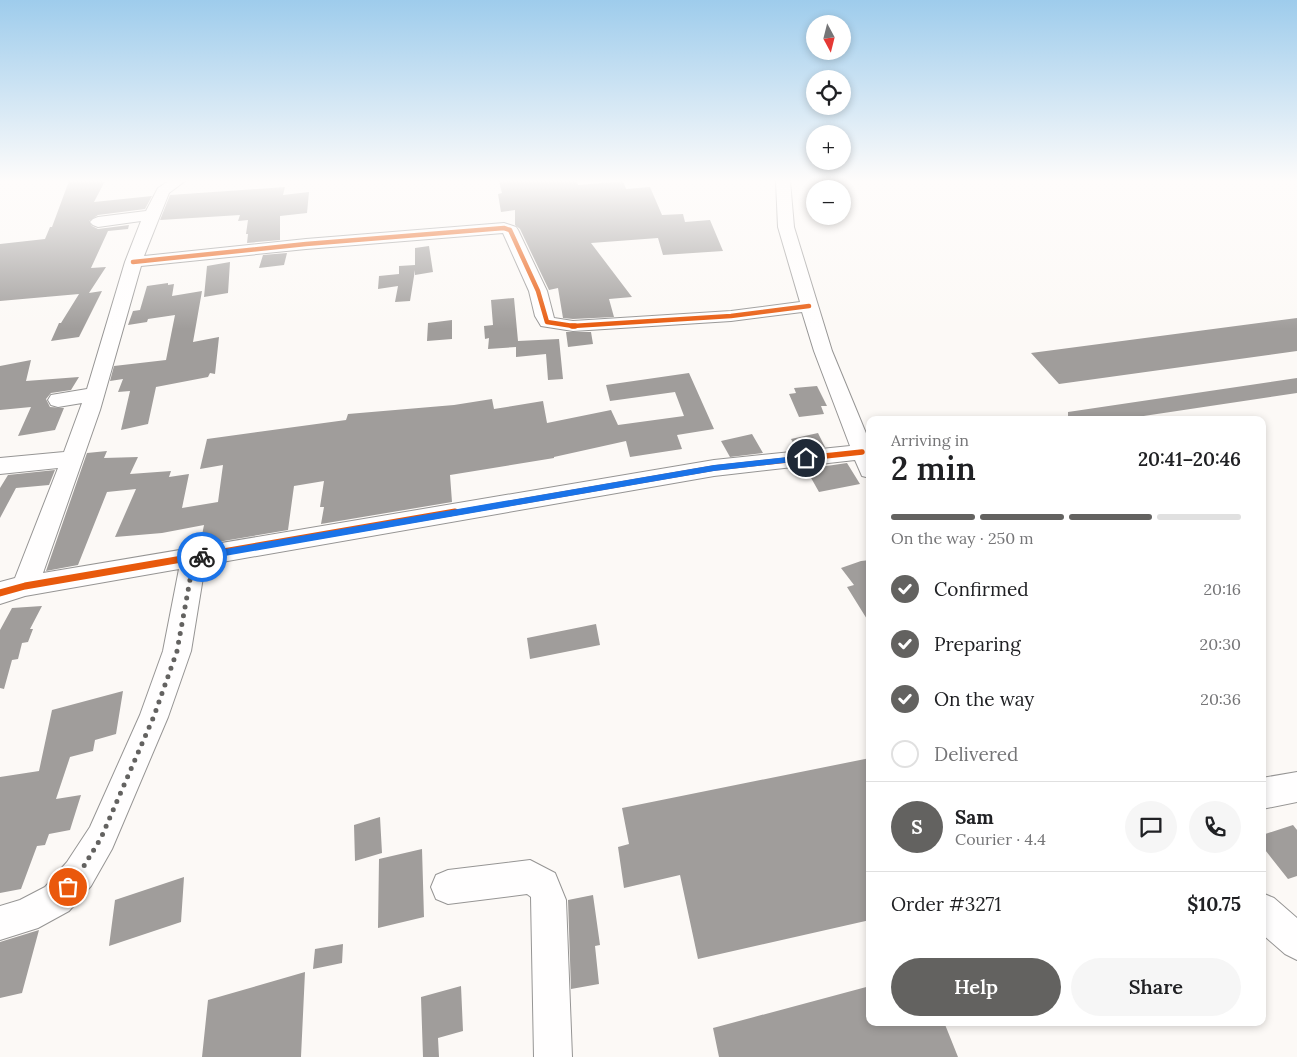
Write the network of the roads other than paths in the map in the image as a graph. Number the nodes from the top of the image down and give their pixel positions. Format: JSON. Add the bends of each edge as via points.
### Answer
{"nodes":[{"id":1,"x":146,"y":230,"type":"edge"},
{"id":2,"x":475,"y":230,"type":"edge"},
{"id":3,"x":510,"y":230,"type":"edge"},
{"id":4,"x":787,"y":230,"type":"edge"},
{"id":5,"x":133,"y":262,"type":"junction"},
{"id":6,"x":810,"y":306,"type":"junction"},
{"id":7,"x":94,"y":395,"type":"junction"},
{"id":8,"x":58,"y":400,"type":"dead end"},
{"id":9,"x":73,"y":459,"type":"junction"},
{"id":10,"x":866,"y":461,"type":"edge"},
{"id":11,"x":0,"y":466,"type":"edge"},
{"id":12,"x":194,"y":558,"type":"junction"},
{"id":13,"x":25,"y":586,"type":"junction"},
{"id":14,"x":0,"y":593,"type":"edge"},
{"id":15,"x":1297,"y":787,"type":"edge"},
{"id":16,"x":1266,"y":793,"type":"edge"},
{"id":17,"x":448,"y":888,"type":"dead end"},
{"id":18,"x":1266,"y":914,"type":"edge"},
{"id":19,"x":0,"y":923,"type":"edge"},
{"id":20,"x":1297,"y":942,"type":"edge"},
{"id":21,"x":552,"y":1057,"type":"edge"}],
"edges":[{"from":1,"to":5,"type":"street"},
{"from":2,"to":5,"type":"street"},
{"from":3,"to":6,"type":"street","via":[[538,291],[544,316],[552,324],[574,326],[731,316]]},
{"from":4,"to":6,"type":"street"},
{"from":5,"to":7,"type":"street"},
{"from":6,"to":10,"type":"street","via":[[826,359]]},
{"from":7,"to":8,"type":"street"},
{"from":7,"to":9,"type":"street"},
{"from":9,"to":11,"type":"street"},
{"from":9,"to":13,"type":"street"},
{"from":10,"to":12,"type":"street","via":[[714,468]]},
{"from":12,"to":13,"type":"street"},
{"from":12,"to":19,"type":"street","via":[[177,651],[154,716],[101,838],[79,874],[57,899],[26,916]]},
{"from":13,"to":14,"type":"street"},
{"from":15,"to":16,"type":"street"},
{"from":17,"to":21,"type":"street","via":[[530,878],[543,885],[549,900]]},
{"from":18,"to":20,"type":"street"}]}
